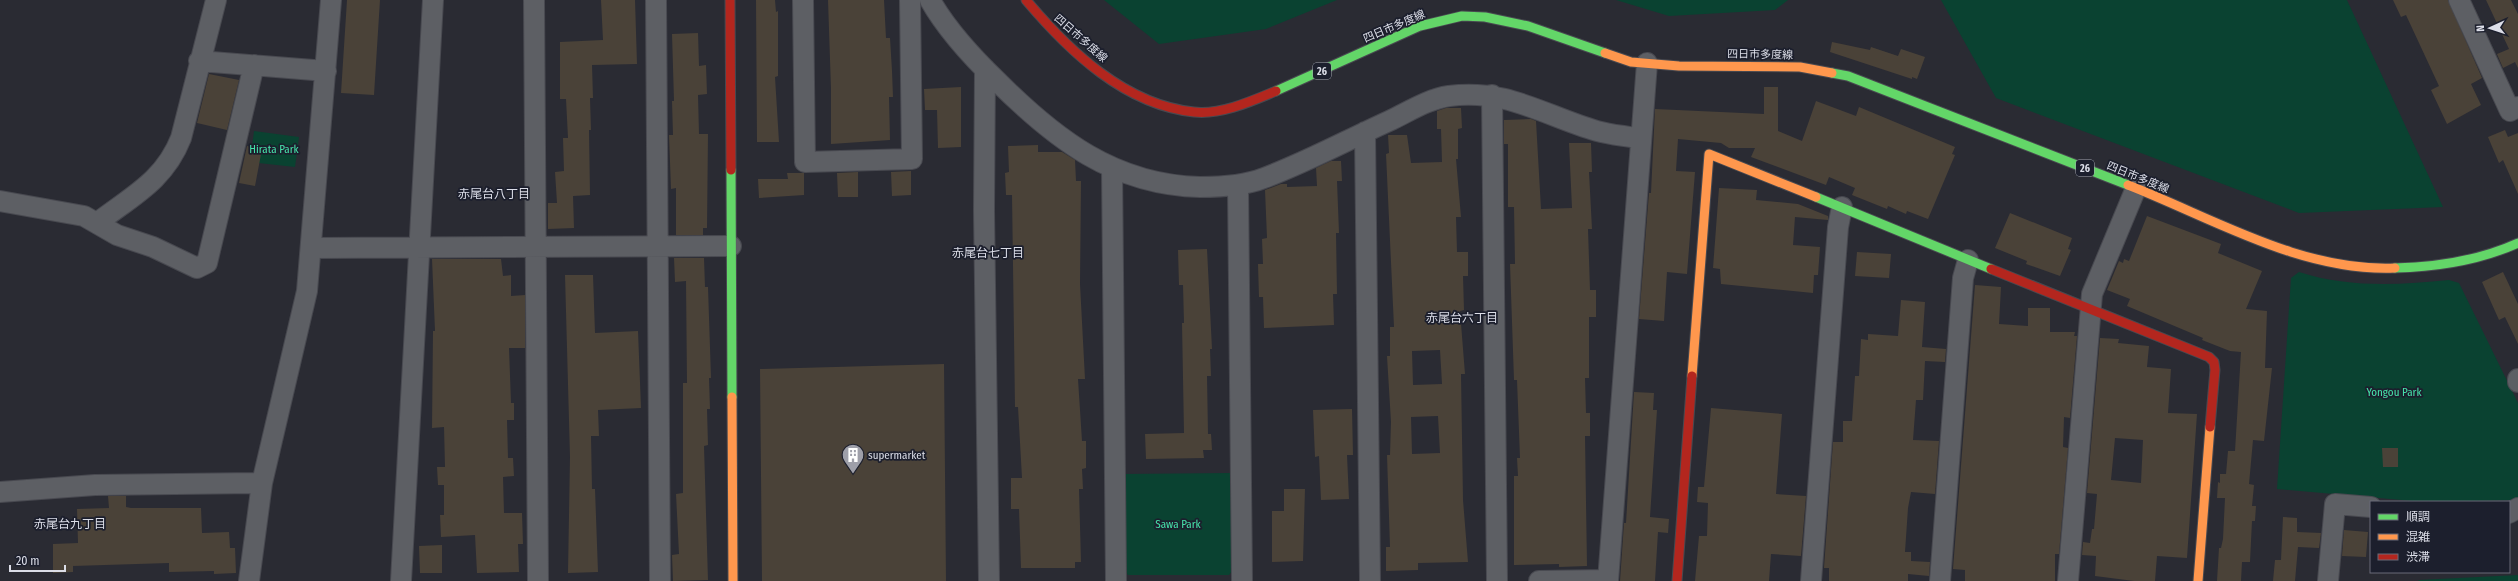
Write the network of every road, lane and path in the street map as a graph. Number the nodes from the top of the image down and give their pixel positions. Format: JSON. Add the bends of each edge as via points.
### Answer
{"nodes":[{"id":1,"x":216,"y":0,"type":"edge"},
{"id":2,"x":331,"y":0,"type":"edge"},
{"id":3,"x":433,"y":0,"type":"edge"},
{"id":4,"x":534,"y":0,"type":"edge"},
{"id":5,"x":656,"y":0,"type":"edge"},
{"id":6,"x":730,"y":0,"type":"edge"},
{"id":7,"x":803,"y":0,"type":"edge"},
{"id":8,"x":910,"y":0,"type":"edge"},
{"id":9,"x":930,"y":0,"type":"edge"},
{"id":10,"x":1026,"y":0,"type":"edge"},
{"id":11,"x":2459,"y":0,"type":"edge"},
{"id":12,"x":199,"y":61,"type":"junction"},
{"id":13,"x":1647,"y":63,"type":"junction"},
{"id":14,"x":254,"y":65,"type":"junction"},
{"id":15,"x":985,"y":69,"type":"junction"},
{"id":16,"x":326,"y":71,"type":"junction"},
{"id":17,"x":1492,"y":95,"type":"junction"},
{"id":18,"x":2518,"y":107,"type":"edge"},
{"id":19,"x":1365,"y":132,"type":"junction"},
{"id":20,"x":1641,"y":139,"type":"junction"},
{"id":21,"x":1112,"y":169,"type":"junction"},
{"id":22,"x":1238,"y":185,"type":"junction"},
{"id":23,"x":2136,"y":188,"type":"junction"},
{"id":24,"x":0,"y":201,"type":"edge"},
{"id":25,"x":1842,"y":207,"type":"junction"},
{"id":26,"x":96,"y":224,"type":"junction"},
{"id":27,"x":2518,"y":243,"type":"edge"},
{"id":28,"x":657,"y":245,"type":"junction"},
{"id":29,"x":731,"y":246,"type":"junction"},
{"id":30,"x":535,"y":247,"type":"junction"},
{"id":31,"x":312,"y":248,"type":"junction"},
{"id":32,"x":420,"y":248,"type":"junction"},
{"id":33,"x":1968,"y":260,"type":"junction"},
{"id":34,"x":2090,"y":309,"type":"junction"},
{"id":35,"x":262,"y":483,"type":"junction"},
{"id":36,"x":0,"y":492,"type":"edge"},
{"id":37,"x":2370,"y":507,"type":"edge"},
{"id":38,"x":1608,"y":580,"type":"edge"},
{"id":39,"x":249,"y":581,"type":"edge"},
{"id":40,"x":401,"y":581,"type":"edge"},
{"id":41,"x":538,"y":581,"type":"edge"},
{"id":42,"x":660,"y":581,"type":"edge"},
{"id":43,"x":733,"y":581,"type":"edge"},
{"id":44,"x":989,"y":581,"type":"edge"},
{"id":45,"x":1116,"y":581,"type":"edge"},
{"id":46,"x":1242,"y":581,"type":"edge"},
{"id":47,"x":1370,"y":581,"type":"edge"},
{"id":48,"x":1498,"y":581,"type":"edge"},
{"id":49,"x":1539,"y":581,"type":"edge"},
{"id":50,"x":1677,"y":581,"type":"edge"},
{"id":51,"x":1811,"y":581,"type":"edge"},
{"id":52,"x":1940,"y":581,"type":"edge"},
{"id":53,"x":2068,"y":581,"type":"edge"},
{"id":54,"x":2198,"y":581,"type":"edge"},
{"id":55,"x":2328,"y":581,"type":"edge"}],
"edges":[{"from":1,"to":12,"type":"street"},
{"from":2,"to":16,"type":"street"},
{"from":3,"to":32,"type":"street"},
{"from":4,"to":30,"type":"street"},
{"from":5,"to":28,"type":"street"},
{"from":6,"to":29,"type":"street"},
{"from":7,"to":8,"type":"street","via":[[805,162],[912,159]]},
{"from":9,"to":15,"type":"street","via":[[959,41]]},
{"from":10,"to":13,"type":"street","name":"四日市多度線","number":"26","via":[[1046,25],[1072,50],[1109,78],[1151,103],[1195,112],[1225,109],[1253,101],[1420,26],[1462,16],[1485,17],[1528,26],[1609,55]]},
{"from":11,"to":18,"type":"street","via":[[2510,111]]},
{"from":12,"to":14,"type":"street"},
{"from":12,"to":26,"type":"street","via":[[181,138],[173,158],[158,178]]},
{"from":13,"to":20,"type":"street"},
{"from":13,"to":23,"type":"street","name":"四日市多度線","number":"26","via":[[1700,67],[1800,67],[1842,75]]},
{"from":14,"to":16,"type":"street"},
{"from":14,"to":26,"type":"street","via":[[207,263],[197,268]]},
{"from":15,"to":21,"type":"street","via":[[1048,128]]},
{"from":15,"to":44,"type":"street","via":[[984,210]]},
{"from":16,"to":31,"type":"street"},
{"from":17,"to":19,"type":"street","via":[[1448,96]]},
{"from":17,"to":20,"type":"street","via":[[1513,100],[1598,131]]},
{"from":17,"to":48,"type":"street"},
{"from":19,"to":22,"type":"street","via":[[1314,158],[1261,179]]},
{"from":19,"to":47,"type":"street"},
{"from":20,"to":38,"type":"street"},
{"from":21,"to":22,"type":"street","via":[[1170,186]]},
{"from":21,"to":45,"type":"street"},
{"from":22,"to":46,"type":"street"},
{"from":23,"to":27,"type":"street","name":"四日市多度線","number":"26","via":[[2292,253],[2336,264],[2399,269],[2445,265],[2476,258]]},
{"from":23,"to":34,"type":"street","via":[[2092,294]]},
{"from":24,"to":26,"type":"street","via":[[84,216]]},
{"from":25,"to":33,"type":"street"},
{"from":25,"to":50,"type":"street","via":[[1709,154]]},
{"from":25,"to":51,"type":"street","via":[[1838,227]]},
{"from":28,"to":29,"type":"street"},
{"from":28,"to":30,"type":"street"},
{"from":28,"to":42,"type":"street"},
{"from":29,"to":43,"type":"street"},
{"from":30,"to":32,"type":"street"},
{"from":30,"to":41,"type":"street"},
{"from":31,"to":32,"type":"street"},
{"from":31,"to":35,"type":"street","via":[[307,291]]},
{"from":32,"to":40,"type":"street"},
{"from":33,"to":34,"type":"street"},
{"from":33,"to":52,"type":"street","via":[[1962,278]]},
{"from":34,"to":53,"type":"street"},
{"from":34,"to":54,"type":"street","via":[[2209,357],[2214,362]]},
{"from":35,"to":36,"type":"street","via":[[95,485]]},
{"from":35,"to":39,"type":"street"},
{"from":37,"to":55,"type":"street","via":[[2334,504]]},
{"from":38,"to":49,"type":"street"}]}
